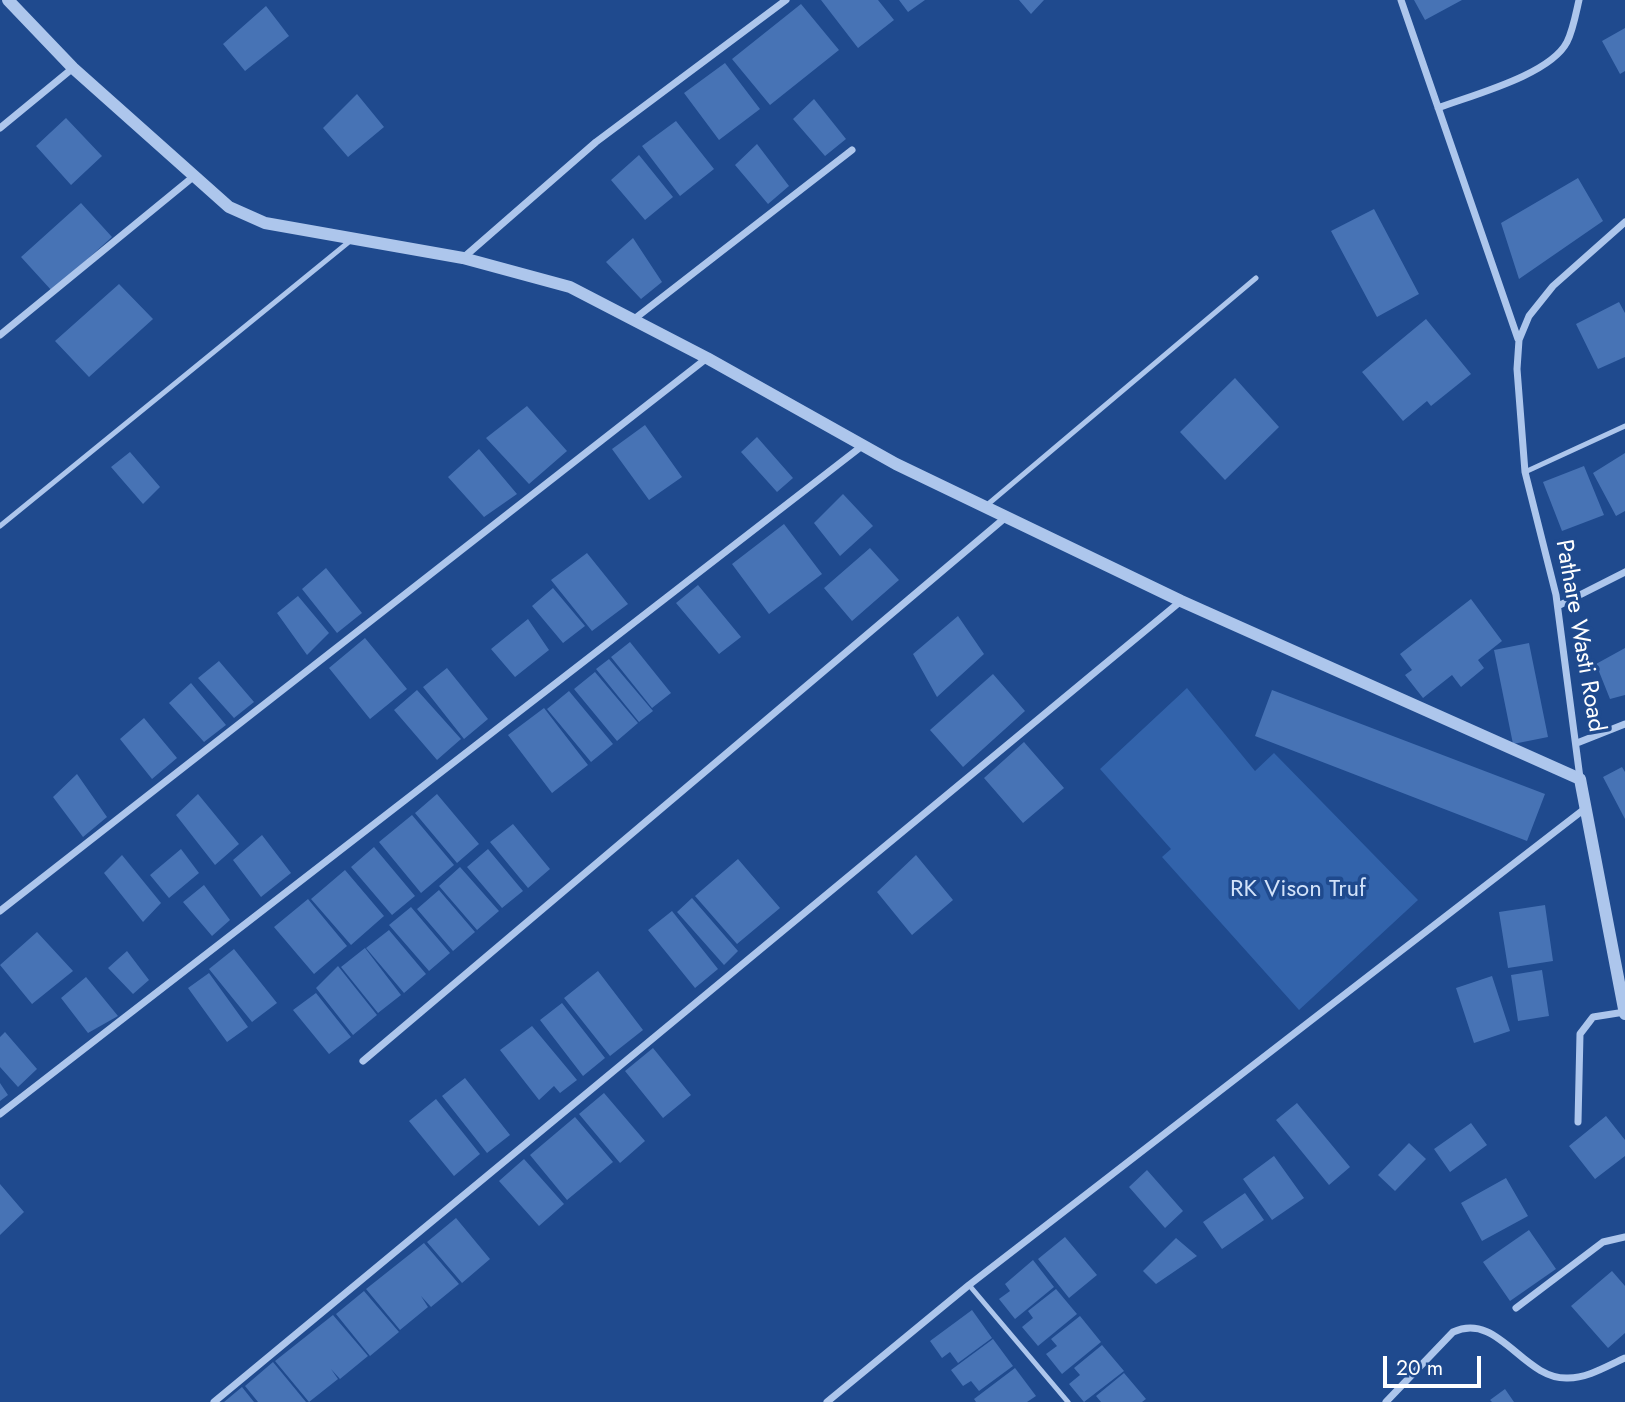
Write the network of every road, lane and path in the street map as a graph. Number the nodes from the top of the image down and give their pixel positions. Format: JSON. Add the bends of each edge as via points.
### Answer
{"nodes":[{"id":1,"x":786,"y":0,"type":"edge"},
{"id":2,"x":1401,"y":0,"type":"edge"},
{"id":3,"x":1578,"y":0,"type":"edge"},
{"id":4,"x":6,"y":4,"type":"edge"},
{"id":5,"x":73,"y":68,"type":"junction"},
{"id":6,"x":1438,"y":108,"type":"junction"},
{"id":7,"x":0,"y":128,"type":"edge"},
{"id":8,"x":852,"y":150,"type":"dead end"},
{"id":9,"x":193,"y":177,"type":"junction"},
{"id":10,"x":1625,"y":222,"type":"edge"},
{"id":11,"x":353,"y":239,"type":"junction"},
{"id":12,"x":463,"y":258,"type":"junction"},
{"id":13,"x":1256,"y":278,"type":"dead end"},
{"id":14,"x":633,"y":320,"type":"junction"},
{"id":15,"x":0,"y":335,"type":"edge"},
{"id":16,"x":1519,"y":340,"type":"junction"},
{"id":17,"x":707,"y":358,"type":"junction"},
{"id":18,"x":1625,"y":426,"type":"edge"},
{"id":19,"x":862,"y":446,"type":"junction"},
{"id":20,"x":1525,"y":472,"type":"junction"},
{"id":21,"x":985,"y":507,"type":"junction"},
{"id":22,"x":1006,"y":517,"type":"junction"},
{"id":23,"x":0,"y":526,"type":"edge"},
{"id":24,"x":1625,"y":572,"type":"edge"},
{"id":25,"x":1181,"y":601,"type":"junction"},
{"id":26,"x":1558,"y":606,"type":"junction"},
{"id":27,"x":1625,"y":724,"type":"edge"},
{"id":28,"x":1577,"y":743,"type":"junction"},
{"id":29,"x":1580,"y":779,"type":"junction"},
{"id":30,"x":1587,"y":807,"type":"junction"},
{"id":31,"x":0,"y":911,"type":"edge"},
{"id":32,"x":1624,"y":997,"type":"edge"},
{"id":33,"x":1625,"y":1013,"type":"edge"},
{"id":34,"x":363,"y":1061,"type":"dead end"},
{"id":35,"x":0,"y":1114,"type":"edge"},
{"id":36,"x":1578,"y":1122,"type":"dead end"},
{"id":37,"x":1625,"y":1237,"type":"edge"},
{"id":38,"x":969,"y":1285,"type":"junction"},
{"id":39,"x":1516,"y":1308,"type":"dead end"},
{"id":40,"x":1625,"y":1358,"type":"edge"},
{"id":41,"x":214,"y":1402,"type":"edge"},
{"id":42,"x":827,"y":1402,"type":"edge"},
{"id":43,"x":1068,"y":1402,"type":"edge"},
{"id":44,"x":1386,"y":1402,"type":"edge"}],
"edges":[{"from":1,"to":12,"type":"street","via":[[596,142]]},
{"from":2,"to":6,"type":"street"},
{"from":3,"to":6,"type":"street","via":[[1566,43],[1555,58],[1535,71]]},
{"from":4,"to":5,"type":"street"},
{"from":5,"to":7,"type":"street"},
{"from":5,"to":9,"type":"street"},
{"from":6,"to":16,"type":"street"},
{"from":8,"to":14,"type":"street"},
{"from":9,"to":11,"type":"street","via":[[229,207],[265,223]]},
{"from":9,"to":15,"type":"street"},
{"from":10,"to":16,"type":"street","name":"Pathare Wasti Road","via":[[1553,286],[1529,316]]},
{"from":11,"to":12,"type":"street"},
{"from":11,"to":23,"type":"lane"},
{"from":12,"to":14,"type":"street","via":[[570,287]]},
{"from":13,"to":21,"type":"lane"},
{"from":14,"to":17,"type":"street"},
{"from":16,"to":20,"type":"street","name":"Pathare Wasti Road"},
{"from":17,"to":19,"type":"street"},
{"from":17,"to":31,"type":"street"},
{"from":18,"to":20,"type":"lane"},
{"from":19,"to":21,"type":"street"},
{"from":19,"to":35,"type":"street"},
{"from":20,"to":26,"type":"street","name":"Pathare Wasti Road"},
{"from":21,"to":22,"type":"street"},
{"from":22,"to":25,"type":"street"},
{"from":22,"to":34,"type":"street"},
{"from":24,"to":26,"type":"street"},
{"from":25,"to":29,"type":"street"},
{"from":25,"to":41,"type":"street"},
{"from":26,"to":28,"type":"street","name":"Pathare Wasti Road"},
{"from":27,"to":28,"type":"street"},
{"from":28,"to":29,"type":"street","name":"Pathare Wasti Road"},
{"from":29,"to":30,"type":"street","name":"Pathare Wasti Road"},
{"from":30,"to":32,"type":"street","name":"Pathare Wasti Road"},
{"from":30,"to":38,"type":"street"},
{"from":32,"to":33,"type":"street","name":"Pathare Wasti Road"},
{"from":33,"to":36,"type":"street","via":[[1593,1017],[1580,1034]]},
{"from":37,"to":39,"type":"street","via":[[1603,1242]]},
{"from":38,"to":42,"type":"street"},
{"from":38,"to":43,"type":"lane"},
{"from":40,"to":44,"type":"street","via":[[1584,1376],[1549,1376],[1489,1332],[1464,1326]]}]}
